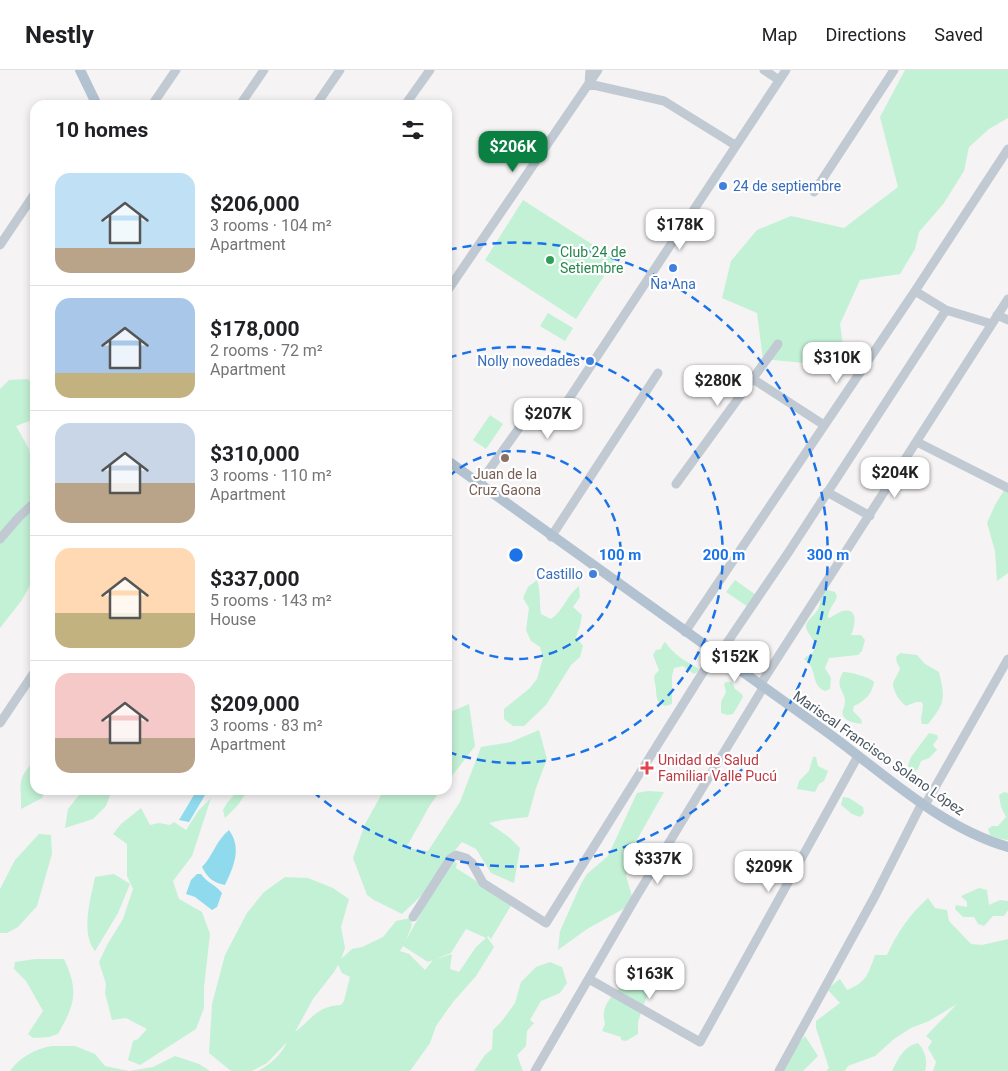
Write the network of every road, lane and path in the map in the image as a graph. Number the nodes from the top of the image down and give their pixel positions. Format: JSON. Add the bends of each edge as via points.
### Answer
{"nodes":[{"id":1,"x":80,"y":70,"type":"edge"},
{"id":2,"x":176,"y":70,"type":"edge"},
{"id":3,"x":264,"y":70,"type":"edge"},
{"id":4,"x":340,"y":70,"type":"edge"},
{"id":5,"x":430,"y":70,"type":"edge"},
{"id":6,"x":590,"y":70,"type":"edge"},
{"id":7,"x":598,"y":70,"type":"edge"},
{"id":8,"x":764,"y":70,"type":"edge"},
{"id":9,"x":786,"y":70,"type":"edge"},
{"id":10,"x":894,"y":70,"type":"edge"},
{"id":11,"x":779,"y":80,"type":"junction"},
{"id":12,"x":589,"y":84,"type":"junction"},
{"id":13,"x":94,"y":100,"type":"edge"},
{"id":14,"x":155,"y":100,"type":"edge"},
{"id":15,"x":243,"y":100,"type":"edge"},
{"id":16,"x":319,"y":100,"type":"edge"},
{"id":17,"x":409,"y":100,"type":"edge"},
{"id":18,"x":735,"y":145,"type":"junction"},
{"id":19,"x":1008,"y":149,"type":"edge"},
{"id":20,"x":814,"y":192,"type":"dead end"},
{"id":21,"x":30,"y":200,"type":"edge"},
{"id":22,"x":0,"y":245,"type":"edge"},
{"id":23,"x":452,"y":284,"type":"edge"},
{"id":24,"x":915,"y":291,"type":"junction"},
{"id":25,"x":1008,"y":299,"type":"edge"},
{"id":26,"x":946,"y":310,"type":"junction"},
{"id":27,"x":997,"y":315,"type":"junction"},
{"id":28,"x":1008,"y":320,"type":"edge"},
{"id":29,"x":992,"y":324,"type":"junction"},
{"id":30,"x":778,"y":344,"type":"dead end"},
{"id":31,"x":658,"y":373,"type":"dead end"},
{"id":32,"x":754,"y":379,"type":"junction"},
{"id":33,"x":824,"y":425,"type":"junction"},
{"id":34,"x":917,"y":442,"type":"junction"},
{"id":35,"x":452,"y":464,"type":"edge"},
{"id":36,"x":479,"y":484,"type":"junction"},
{"id":37,"x":676,"y":484,"type":"dead end"},
{"id":38,"x":1008,"y":488,"type":"edge"},
{"id":39,"x":828,"y":492,"type":"junction"},
{"id":40,"x":30,"y":507,"type":"edge"},
{"id":41,"x":870,"y":516,"type":"junction"},
{"id":42,"x":551,"y":537,"type":"junction"},
{"id":43,"x":0,"y":539,"type":"edge"},
{"id":44,"x":685,"y":632,"type":"junction"},
{"id":45,"x":717,"y":654,"type":"junction"},
{"id":46,"x":1008,"y":658,"type":"edge"},
{"id":47,"x":30,"y":678,"type":"edge"},
{"id":48,"x":762,"y":687,"type":"junction"},
{"id":49,"x":0,"y":723,"type":"edge"},
{"id":50,"x":858,"y":756,"type":"junction"},
{"id":51,"x":924,"y":804,"type":"junction"},
{"id":52,"x":1008,"y":847,"type":"edge"},
{"id":53,"x":413,"y":917,"type":"dead end"},
{"id":54,"x":589,"y":979,"type":"junction"},
{"id":55,"x":535,"y":1071,"type":"edge"},
{"id":56,"x":779,"y":1071,"type":"edge"}],
"edges":[{"from":1,"to":13,"type":"main road"},
{"from":2,"to":14,"type":"street"},
{"from":3,"to":15,"type":"street"},
{"from":4,"to":16,"type":"street"},
{"from":5,"to":17,"type":"street"},
{"from":6,"to":12,"type":"street"},
{"from":7,"to":12,"type":"street"},
{"from":8,"to":11,"type":"street"},
{"from":9,"to":11,"type":"street"},
{"from":10,"to":20,"type":"street"},
{"from":11,"to":18,"type":"street"},
{"from":12,"to":18,"type":"street","via":[[664,101]]},
{"from":12,"to":23,"type":"street"},
{"from":18,"to":36,"type":"street","via":[[550,426],[545,428],[529,421],[522,424]]},
{"from":19,"to":24,"type":"street"},
{"from":21,"to":22,"type":"street"},
{"from":24,"to":26,"type":"street"},
{"from":24,"to":33,"type":"street"},
{"from":25,"to":27,"type":"street"},
{"from":26,"to":29,"type":"street"},
{"from":26,"to":39,"type":"street"},
{"from":27,"to":28,"type":"street"},
{"from":27,"to":29,"type":"street"},
{"from":29,"to":34,"type":"street"},
{"from":30,"to":32,"type":"street"},
{"from":31,"to":42,"type":"street"},
{"from":32,"to":33,"type":"street"},
{"from":32,"to":37,"type":"street"},
{"from":33,"to":44,"type":"street"},
{"from":34,"to":38,"type":"street"},
{"from":34,"to":41,"type":"street"},
{"from":35,"to":36,"type":"main road","name":"Mariscal Francisco Solano López"},
{"from":36,"to":42,"type":"main road","name":"Mariscal Francisco Solano López"},
{"from":39,"to":41,"type":"street"},
{"from":39,"to":45,"type":"street"},
{"from":40,"to":43,"type":"street"},
{"from":41,"to":48,"type":"street"},
{"from":42,"to":44,"type":"main road","name":"Mariscal Francisco Solano López"},
{"from":44,"to":45,"type":"main road","name":"Mariscal Francisco Solano López"},
{"from":45,"to":48,"type":"main road","name":"Mariscal Francisco Solano López"},
{"from":45,"to":53,"type":"street","via":[[546,923],[483,883],[472,863],[459,856],[450,859]]},
{"from":46,"to":51,"type":"street"},
{"from":47,"to":49,"type":"street"},
{"from":48,"to":50,"type":"main road","name":"Mariscal Francisco Solano López"},
{"from":48,"to":54,"type":"street"},
{"from":50,"to":51,"type":"main road","name":"Mariscal Francisco Solano López"},
{"from":50,"to":54,"type":"street","via":[[700,1042]]},
{"from":51,"to":52,"type":"main road","name":"Mariscal Francisco Solano López","via":[[978,837]]},
{"from":51,"to":56,"type":"street"},
{"from":54,"to":55,"type":"street"}]}
